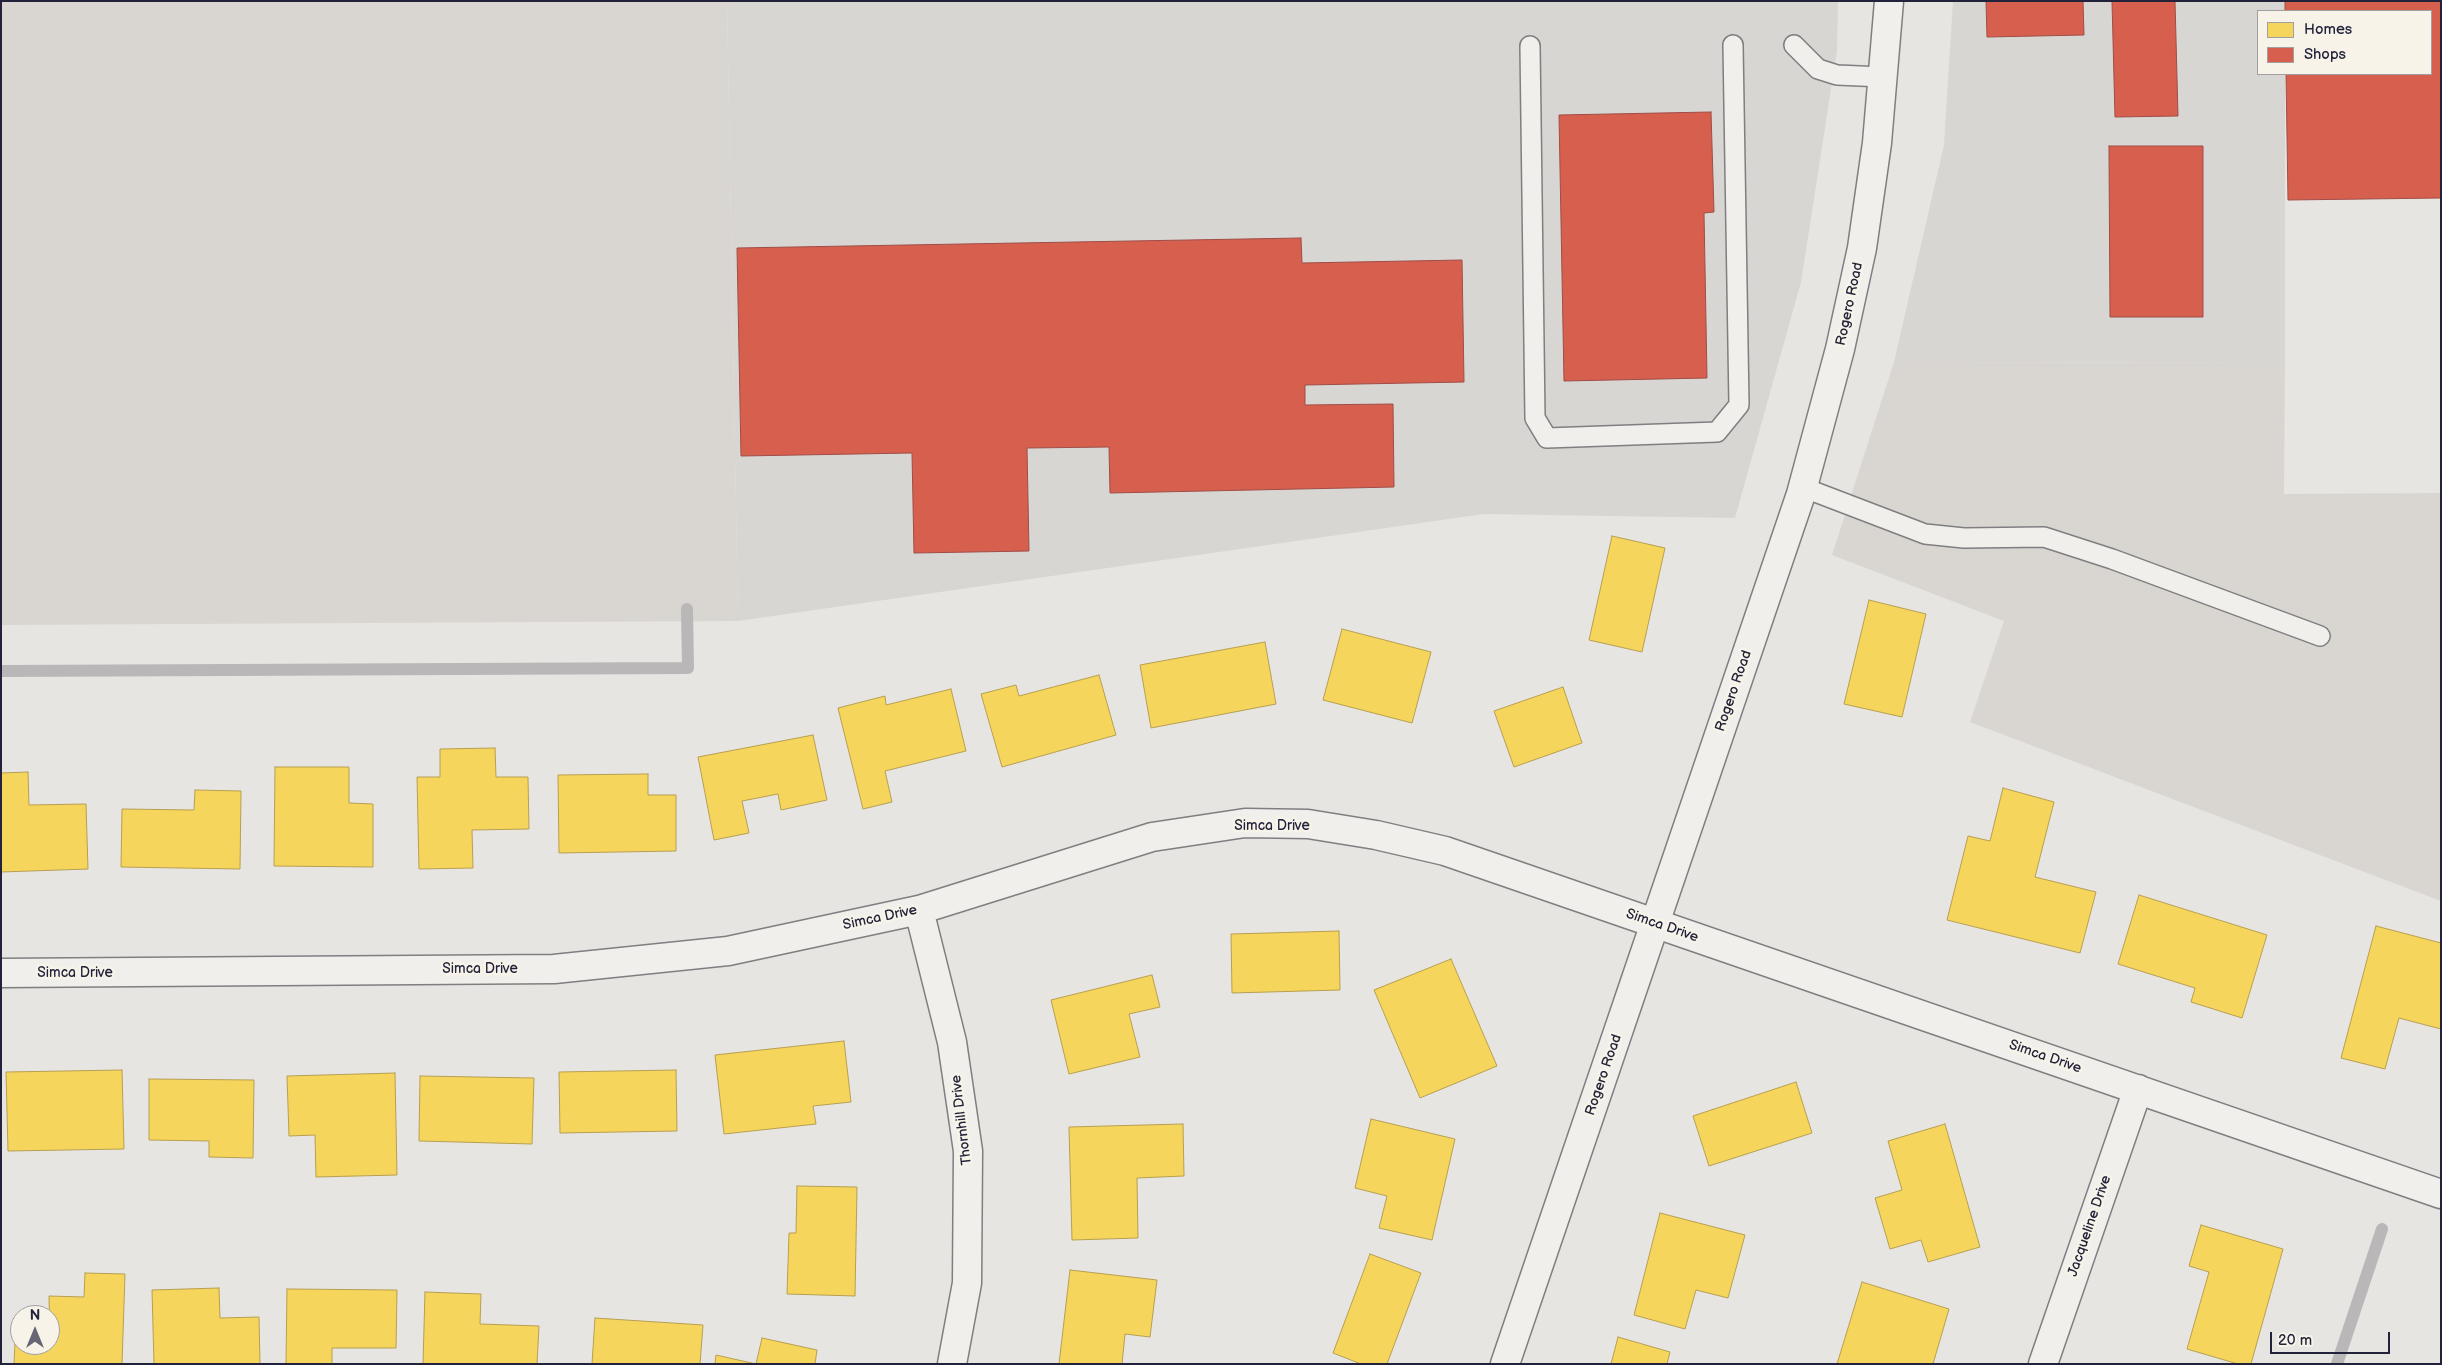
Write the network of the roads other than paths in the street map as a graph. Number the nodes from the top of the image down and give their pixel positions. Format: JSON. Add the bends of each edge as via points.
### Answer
{"nodes":[{"id":1,"x":1889,"y":1,"type":"edge"},
{"id":2,"x":1733,"y":45,"type":"dead end"},
{"id":3,"x":1794,"y":45,"type":"dead end"},
{"id":4,"x":1530,"y":46,"type":"dead end"},
{"id":5,"x":1883,"y":77,"type":"junction"},
{"id":6,"x":1802,"y":487,"type":"junction"},
{"id":7,"x":2320,"y":636,"type":"dead end"},
{"id":8,"x":918,"y":910,"type":"junction"},
{"id":9,"x":1656,"y":924,"type":"junction"},
{"id":10,"x":1,"y":973,"type":"edge"},
{"id":11,"x":2138,"y":1089,"type":"junction"},
{"id":12,"x":2441,"y":1194,"type":"edge"},
{"id":13,"x":952,"y":1364,"type":"edge"},
{"id":14,"x":1505,"y":1364,"type":"edge"},
{"id":15,"x":2043,"y":1364,"type":"edge"}],
"edges":[{"from":1,"to":5,"type":"street","name":"Rogero Road"},
{"from":2,"to":4,"type":"lane","via":[[1739,405],[1717,432],[1547,438],[1535,418]]},
{"from":3,"to":5,"type":"lane","via":[[1818,69],[1838,75]]},
{"from":5,"to":6,"type":"street","name":"Rogero Road","via":[[1862,248],[1840,349]]},
{"from":6,"to":7,"type":"lane","via":[[1925,534],[1964,538],[2044,537]]},
{"from":6,"to":9,"type":"street","name":"Rogero Road"},
{"from":8,"to":9,"type":"street","name":"Simca Drive","via":[[1152,838],[1245,823],[1308,824],[1436,849]]},
{"from":8,"to":10,"type":"street","name":"Simca Drive","via":[[728,951],[554,968]]},
{"from":8,"to":13,"type":"street","name":"Thornhill Drive","via":[[952,1042],[968,1150],[967,1283]]},
{"from":9,"to":11,"type":"street","name":"Simca Drive"},
{"from":9,"to":14,"type":"street","name":"Rogero Road"},
{"from":11,"to":12,"type":"street","name":"Simca Drive"},
{"from":11,"to":15,"type":"street","name":"Jacqueline Drive"}]}
